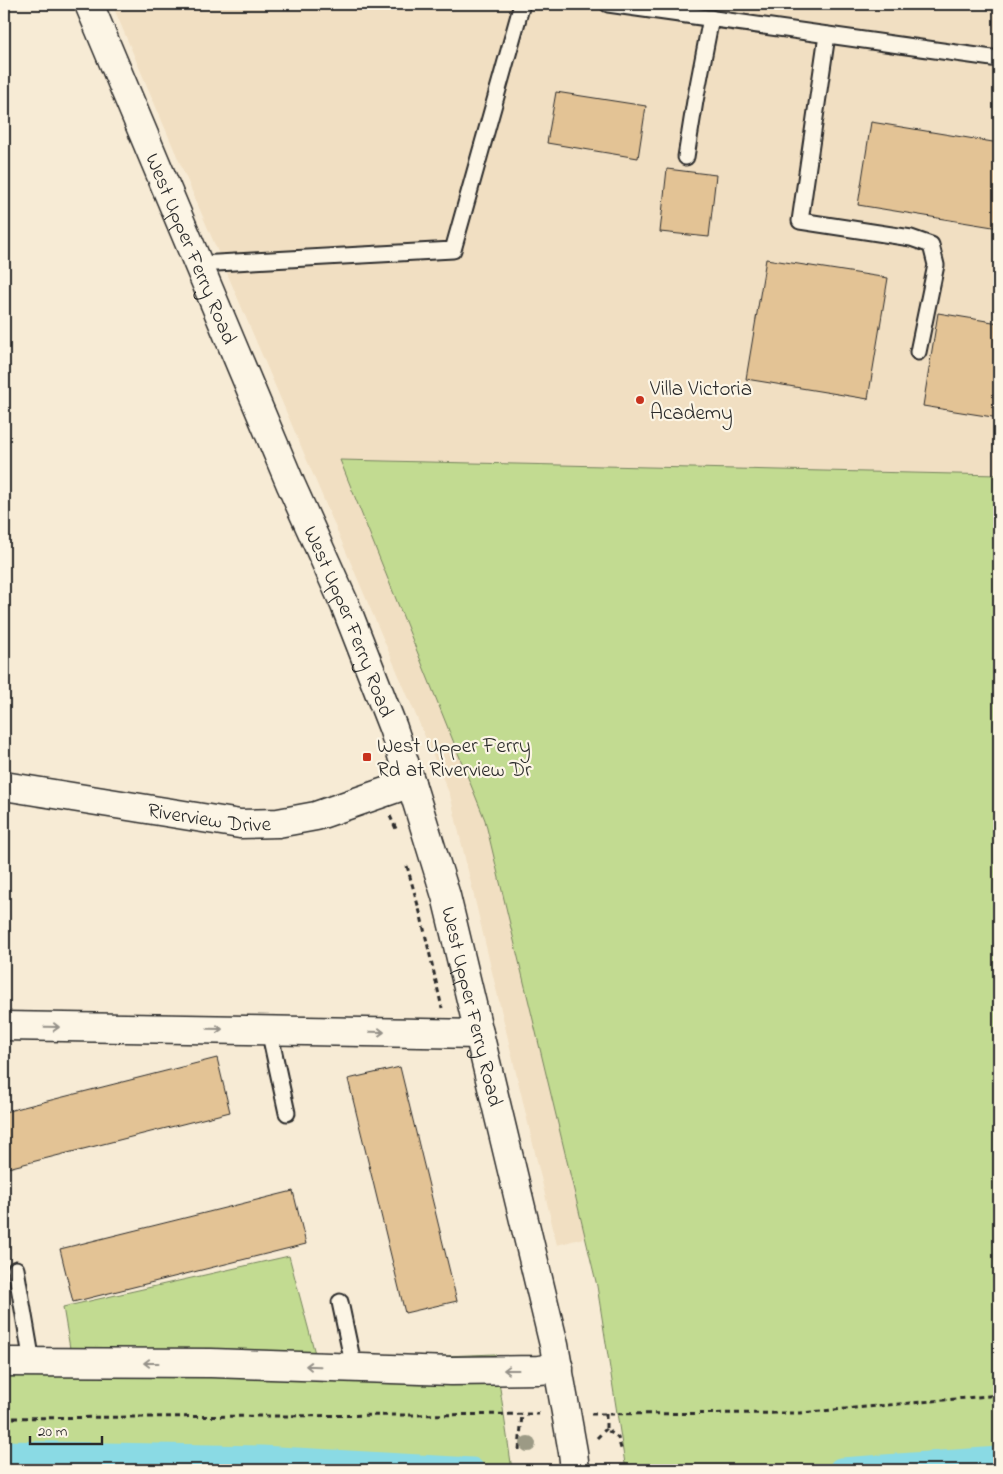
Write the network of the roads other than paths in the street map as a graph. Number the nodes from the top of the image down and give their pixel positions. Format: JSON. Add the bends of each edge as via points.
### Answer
{"nodes":[{"id":1,"x":89,"y":4,"type":"edge"},
{"id":2,"x":522,"y":4,"type":"edge"},
{"id":3,"x":608,"y":4,"type":"edge"},
{"id":4,"x":711,"y":18,"type":"junction"},
{"id":5,"x":827,"y":35,"type":"junction"},
{"id":6,"x":999,"y":59,"type":"edge"},
{"id":7,"x":686,"y":157,"type":"dead end"},
{"id":8,"x":199,"y":264,"type":"junction"},
{"id":9,"x":918,"y":352,"type":"dead end"},
{"id":10,"x":411,"y":783,"type":"junction"},
{"id":11,"x":4,"y":786,"type":"edge"},
{"id":12,"x":4,"y":1026,"type":"edge"},
{"id":13,"x":268,"y":1030,"type":"junction"},
{"id":14,"x":470,"y":1034,"type":"junction"},
{"id":15,"x":287,"y":1113,"type":"dead end"},
{"id":16,"x":16,"y":1269,"type":"dead end"},
{"id":17,"x":340,"y":1302,"type":"dead end"},
{"id":18,"x":4,"y":1362,"type":"edge"},
{"id":19,"x":32,"y":1362,"type":"junction"},
{"id":20,"x":354,"y":1368,"type":"junction"},
{"id":21,"x":559,"y":1368,"type":"junction"},
{"id":22,"x":581,"y":1454,"type":"edge"}],
"edges":[{"from":1,"to":8,"type":"main road","name":"West Upper Ferry Road"},
{"from":2,"to":8,"type":"lane","via":[[453,250]]},
{"from":3,"to":4,"type":"lane"},
{"from":4,"to":5,"type":"lane"},
{"from":4,"to":7,"type":"lane"},
{"from":5,"to":6,"type":"lane"},
{"from":5,"to":9,"type":"lane","via":[[800,221],[911,238],[931,245],[936,265]]},
{"from":8,"to":10,"type":"main road","name":"West Upper Ferry Road","via":[[345,605]]},
{"from":10,"to":11,"type":"main road","name":"Riverview Drive","via":[[316,816],[278,823],[240,824]]},
{"from":10,"to":14,"type":"main road","name":"West Upper Ferry Road","via":[[446,896]]},
{"from":12,"to":13,"type":"main road","one_way":true},
{"from":13,"to":14,"type":"main road","one_way":true},
{"from":13,"to":15,"type":"lane"},
{"from":14,"to":21,"type":"main road","name":"West Upper Ferry Road"},
{"from":16,"to":19,"type":"lane"},
{"from":17,"to":20,"type":"lane"},
{"from":18,"to":19,"type":"main road"},
{"from":20,"to":19,"type":"main road","one_way":true},
{"from":21,"to":20,"type":"main road","one_way":true,"via":[[451,1371]]},
{"from":21,"to":22,"type":"main road","name":"West Upper Ferry Road"}]}
